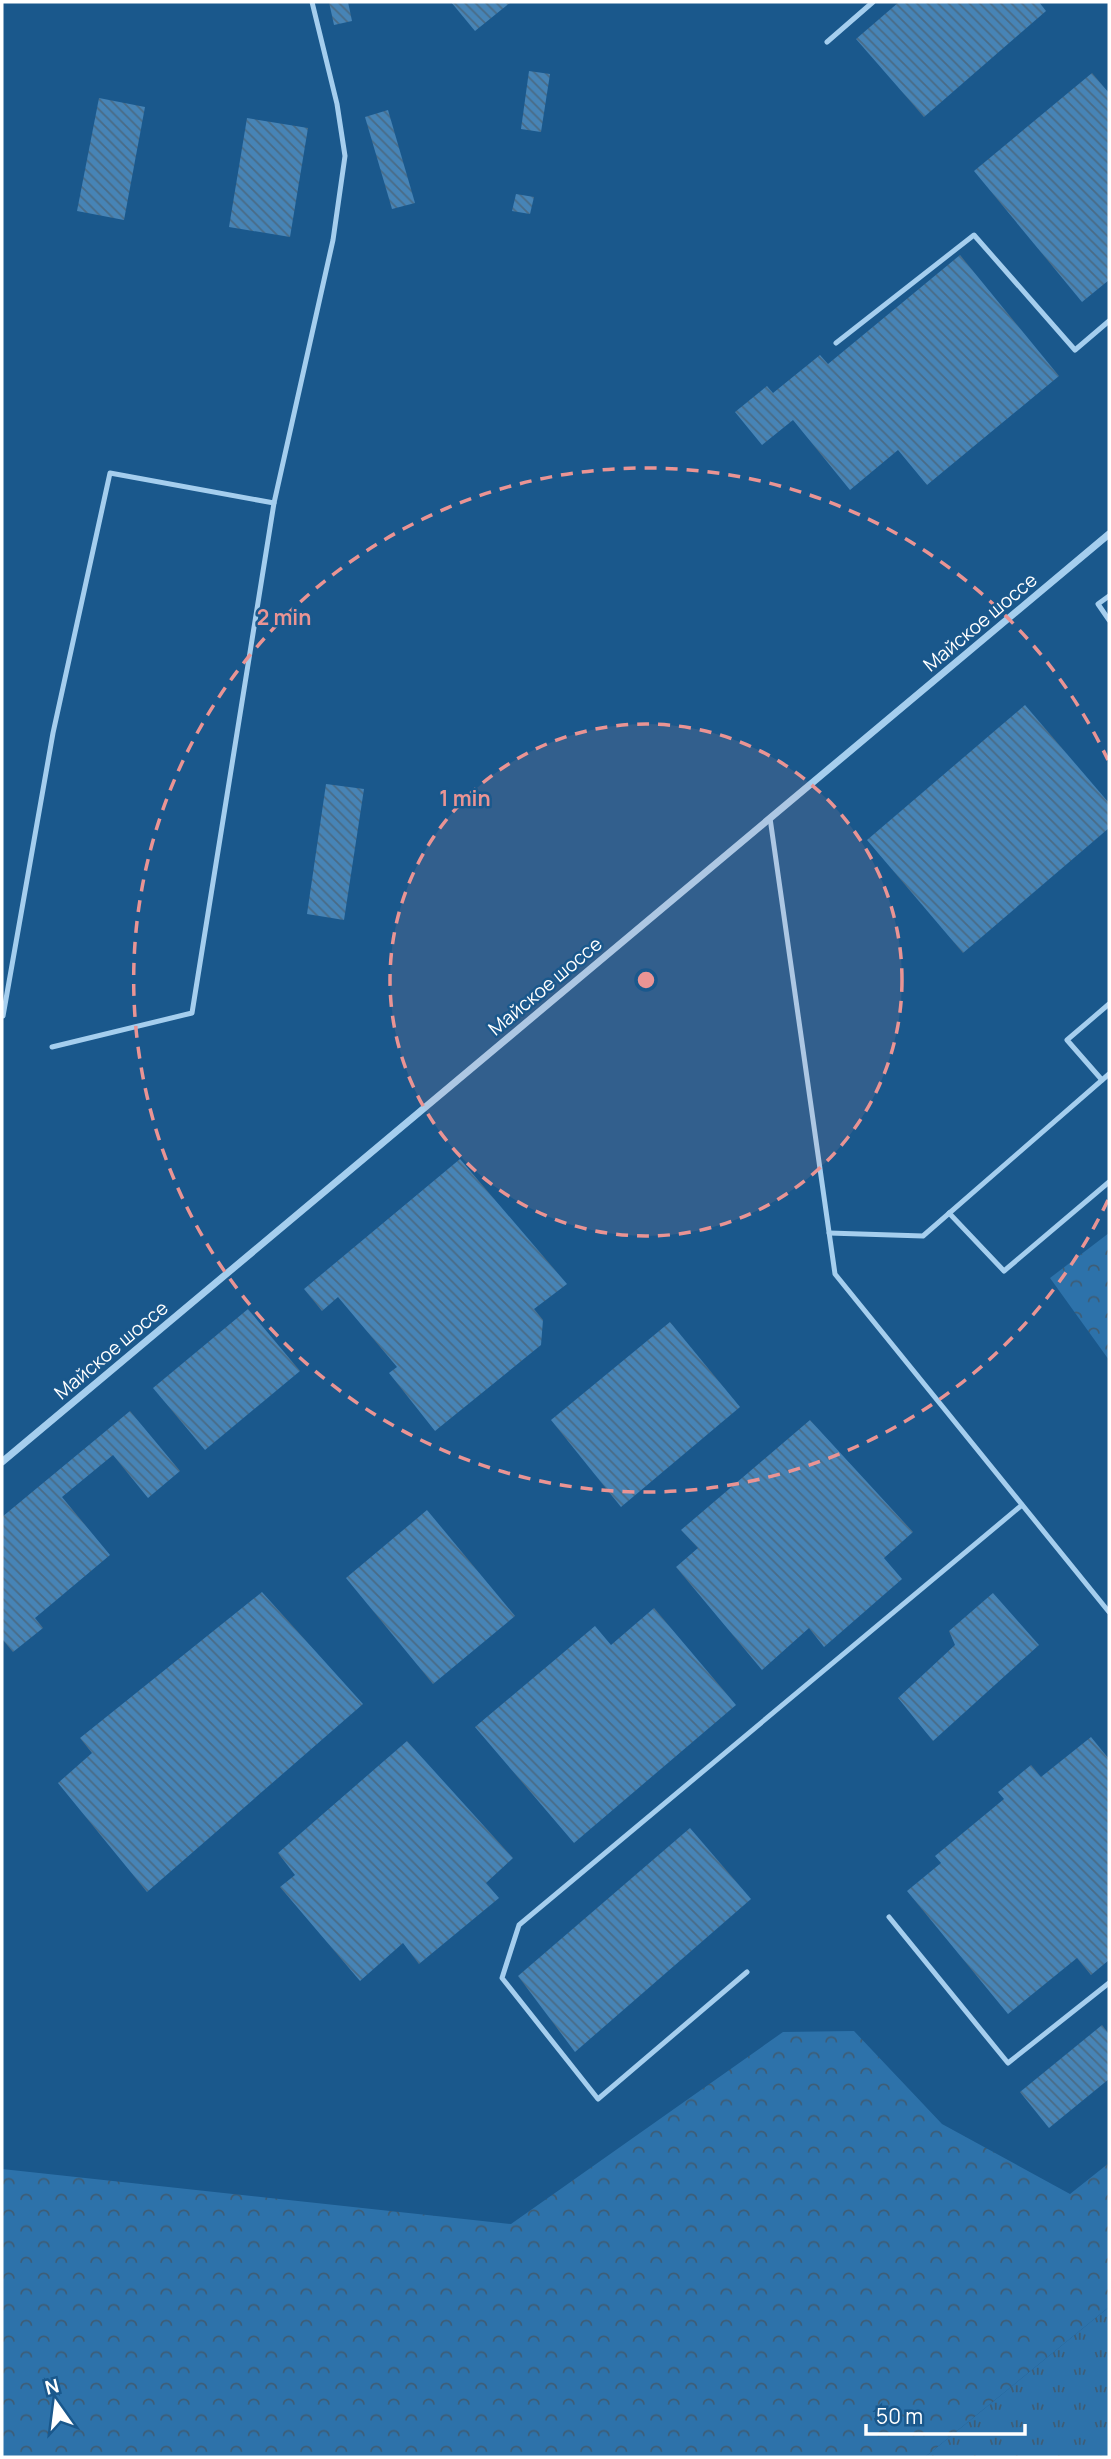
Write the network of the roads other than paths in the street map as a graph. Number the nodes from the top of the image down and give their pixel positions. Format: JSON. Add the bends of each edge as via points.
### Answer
{"nodes":[{"id":1,"x":312,"y":2,"type":"edge"},
{"id":2,"x":873,"y":2,"type":"edge"},
{"id":3,"x":827,"y":42,"type":"dead end"},
{"id":4,"x":1109,"y":321,"type":"edge"},
{"id":5,"x":836,"y":343,"type":"dead end"},
{"id":6,"x":274,"y":503,"type":"junction"},
{"id":7,"x":1109,"y":534,"type":"edge"},
{"id":8,"x":1109,"y":596,"type":"edge"},
{"id":9,"x":1109,"y":620,"type":"edge"},
{"id":10,"x":770,"y":818,"type":"junction"},
{"id":11,"x":1109,"y":1003,"type":"edge"},
{"id":12,"x":3,"y":1016,"type":"edge"},
{"id":13,"x":52,"y":1047,"type":"dead end"},
{"id":14,"x":1109,"y":1074,"type":"edge"},
{"id":15,"x":1102,"y":1080,"type":"junction"},
{"id":16,"x":1109,"y":1182,"type":"edge"},
{"id":17,"x":949,"y":1213,"type":"junction"},
{"id":18,"x":829,"y":1233,"type":"junction"},
{"id":19,"x":2,"y":1462,"type":"edge"},
{"id":20,"x":1022,"y":1505,"type":"junction"},
{"id":21,"x":1109,"y":1612,"type":"edge"},
{"id":22,"x":889,"y":1917,"type":"dead end"},
{"id":23,"x":747,"y":1972,"type":"dead end"},
{"id":24,"x":1109,"y":1983,"type":"edge"}],
"edges":[{"from":1,"to":6,"type":"lane","via":[[345,156],[332,240]]},
{"from":2,"to":3,"type":"lane"},
{"from":4,"to":5,"type":"lane","via":[[1075,350],[974,234]]},
{"from":6,"to":12,"type":"lane","via":[[110,474],[52,733]]},
{"from":6,"to":13,"type":"lane","via":[[192,1013]]},
{"from":7,"to":10,"type":"street","name":"Майское шоссе"},
{"from":8,"to":9,"type":"lane","via":[[1098,604]]},
{"from":10,"to":18,"type":"lane"},
{"from":10,"to":19,"type":"street","name":"Майское шоссе"},
{"from":11,"to":15,"type":"lane","via":[[1067,1040]]},
{"from":14,"to":15,"type":"lane"},
{"from":15,"to":17,"type":"lane"},
{"from":16,"to":17,"type":"lane","via":[[1004,1271]]},
{"from":17,"to":18,"type":"lane","via":[[923,1236]]},
{"from":18,"to":20,"type":"lane","via":[[835,1274]]},
{"from":20,"to":21,"type":"lane"},
{"from":20,"to":23,"type":"lane","via":[[519,1925],[502,1978],[598,2099]]},
{"from":22,"to":24,"type":"lane","via":[[1008,2063]]}]}
